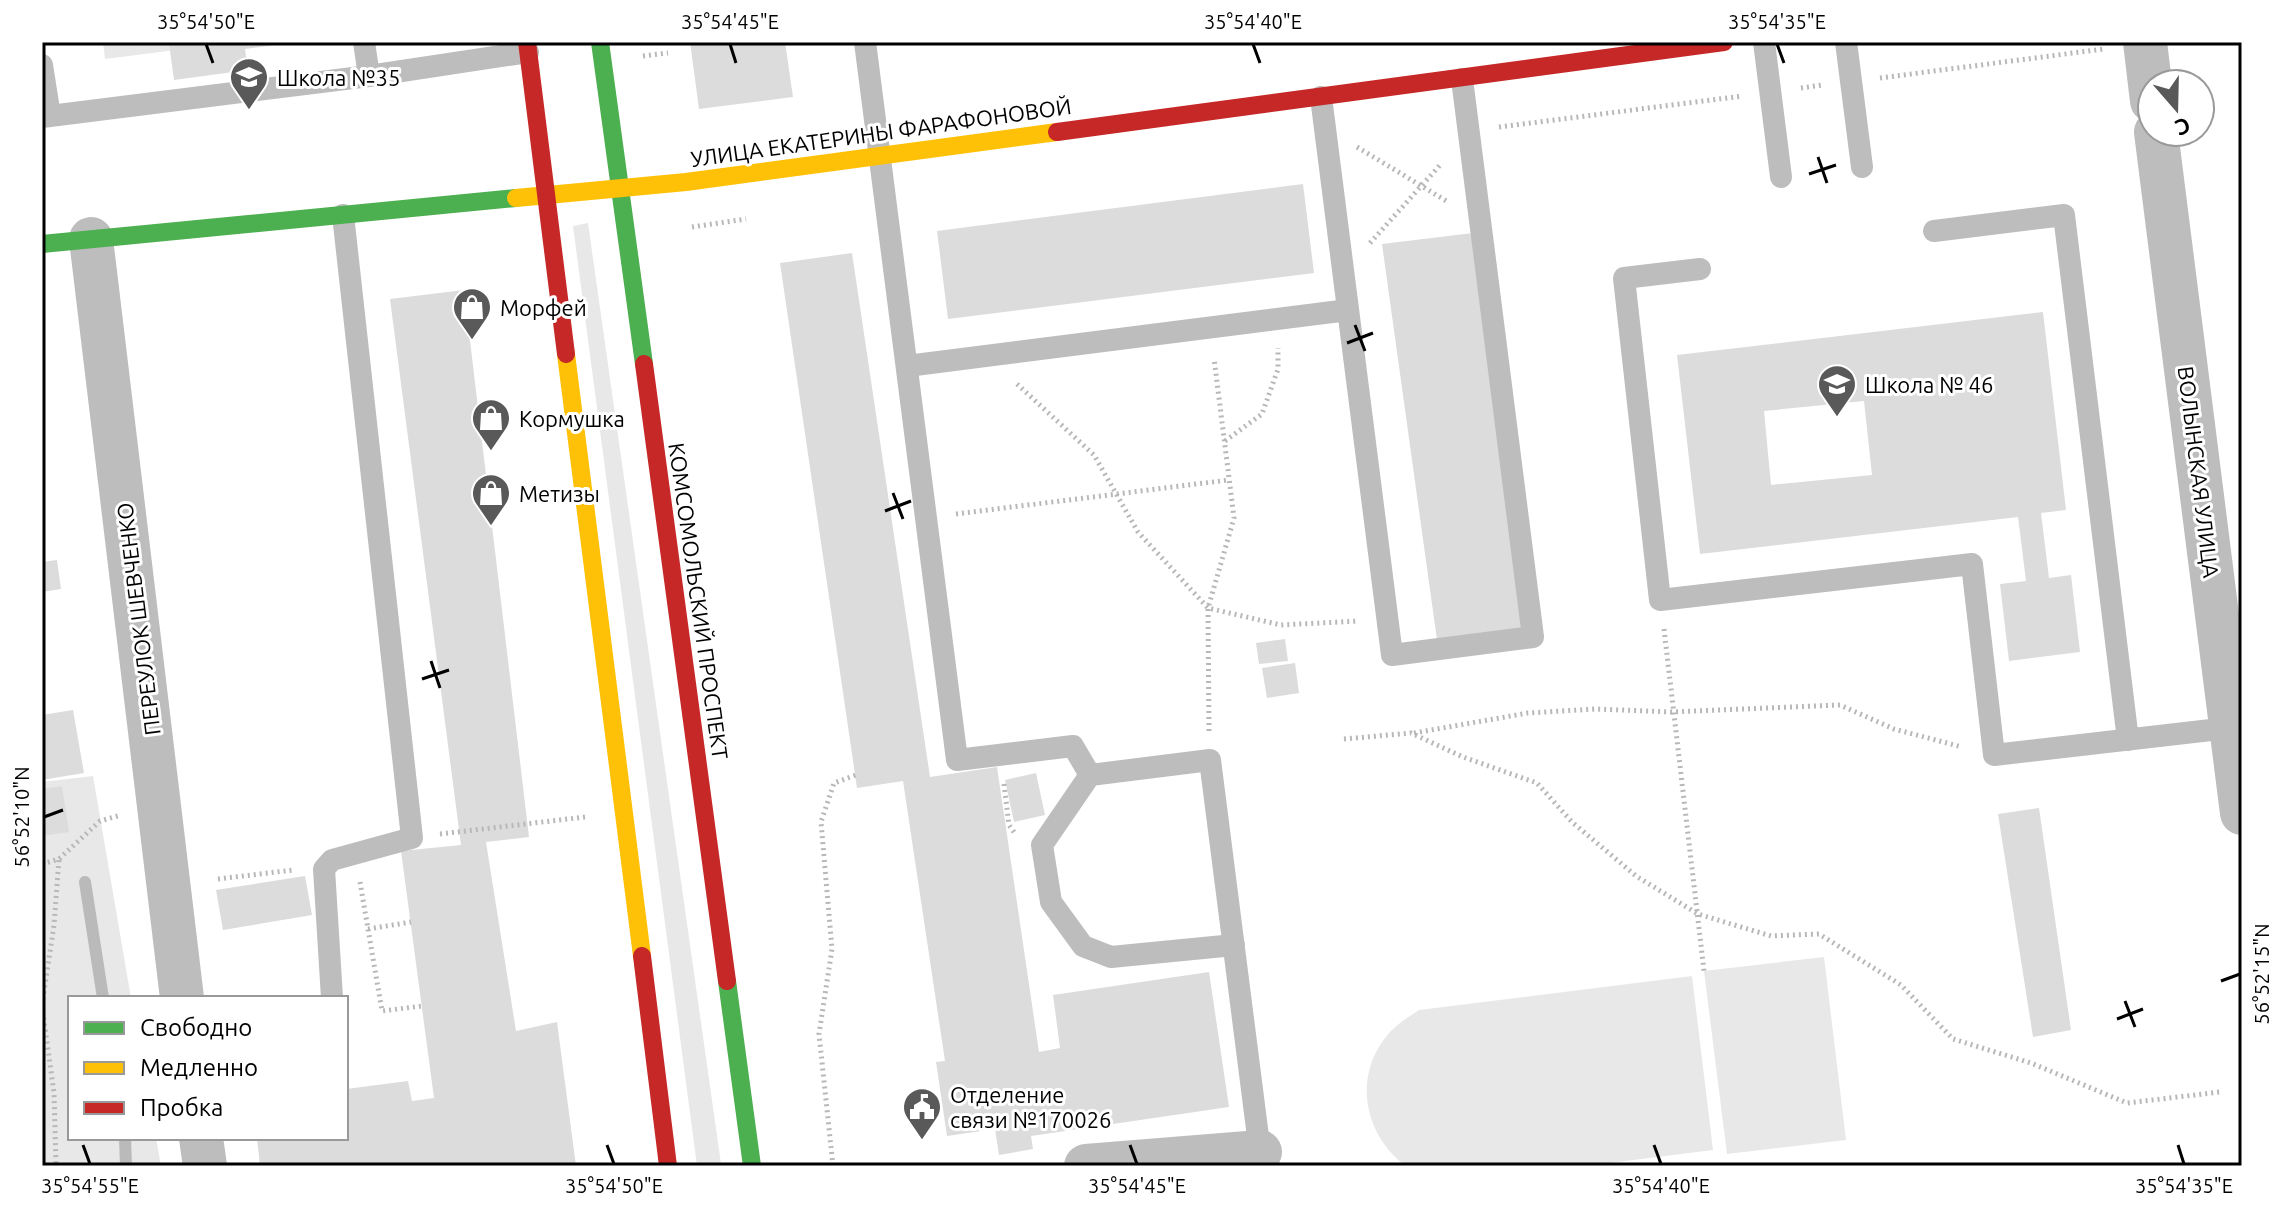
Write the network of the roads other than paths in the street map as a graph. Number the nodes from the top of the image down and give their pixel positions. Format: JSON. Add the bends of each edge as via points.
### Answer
{"nodes":[{"id":1,"x":364,"y":42,"type":"edge"},
{"id":2,"x":600,"y":42,"type":"edge"},
{"id":3,"x":865,"y":42,"type":"edge"},
{"id":4,"x":1548,"y":42,"type":"edge"},
{"id":5,"x":1724,"y":42,"type":"edge"},
{"id":6,"x":1764,"y":42,"type":"edge"},
{"id":7,"x":1846,"y":42,"type":"edge"},
{"id":8,"x":2145,"y":43,"type":"edge"},
{"id":9,"x":527,"y":47,"type":"edge"},
{"id":10,"x":42,"y":65,"type":"edge"},
{"id":11,"x":1551,"y":66,"type":"junction"},
{"id":12,"x":2148,"y":68,"type":"edge"},
{"id":13,"x":369,"y":76,"type":"junction"},
{"id":14,"x":1462,"y":79,"type":"junction"},
{"id":15,"x":1321,"y":97,"type":"junction"},
{"id":16,"x":46,"y":117,"type":"edge"},
{"id":17,"x":2158,"y":148,"type":"edge"},
{"id":18,"x":880,"y":158,"type":"junction"},
{"id":19,"x":1862,"y":167,"type":"dead end"},
{"id":20,"x":1781,"y":177,"type":"dead end"},
{"id":21,"x":619,"y":189,"type":"junction"},
{"id":22,"x":546,"y":197,"type":"junction"},
{"id":23,"x":343,"y":215,"type":"junction"},
{"id":24,"x":1934,"y":231,"type":"dead end"},
{"id":25,"x":91,"y":239,"type":"junction"},
{"id":26,"x":42,"y":244,"type":"edge"},
{"id":27,"x":1700,"y":269,"type":"dead end"},
{"id":28,"x":1348,"y":310,"type":"junction"},
{"id":29,"x":907,"y":366,"type":"junction"},
{"id":30,"x":2237,"y":727,"type":"edge"},
{"id":31,"x":2128,"y":740,"type":"junction"},
{"id":32,"x":1090,"y":775,"type":"junction"},
{"id":33,"x":2242,"y":813,"type":"edge"},
{"id":34,"x":1234,"y":945,"type":"junction"},
{"id":35,"x":182,"y":996,"type":"edge"},
{"id":36,"x":332,"y":996,"type":"edge"},
{"id":37,"x":201,"y":1140,"type":"edge"},
{"id":38,"x":1261,"y":1159,"type":"edge"},
{"id":39,"x":205,"y":1166,"type":"edge"},
{"id":40,"x":668,"y":1166,"type":"edge"},
{"id":41,"x":752,"y":1166,"type":"edge"},
{"id":42,"x":1086,"y":1166,"type":"edge"}],
"edges":[{"from":1,"to":13,"type":"lane"},
{"from":2,"to":21,"type":"street","name":"КОМСОМОЛЬСКИЙ ПРОСПЕКТ"},
{"from":3,"to":18,"type":"lane"},
{"from":4,"to":11,"type":"lane"},
{"from":5,"to":11,"type":"street","name":"УЛИЦА ЕКАТЕРИНЫ ФАРАФОНОВОЙ"},
{"from":6,"to":20,"type":"lane"},
{"from":7,"to":19,"type":"lane"},
{"from":8,"to":12,"type":"street"},
{"from":9,"to":13,"type":"lane"},
{"from":9,"to":22,"type":"street"},
{"from":10,"to":16,"type":"lane"},
{"from":11,"to":14,"type":"street","name":"УЛИЦА ЕКАТЕРИНЫ ФАРАФОНОВОЙ"},
{"from":13,"to":16,"type":"lane"},
{"from":14,"to":15,"type":"street","name":"УЛИЦА ЕКАТЕРИНЫ ФАРАФОНОВОЙ"},
{"from":14,"to":28,"type":"lane","via":[[1533,637],[1392,655]]},
{"from":15,"to":18,"type":"street","name":"УЛИЦА ЕКАТЕРИНЫ ФАРАФОНОВОЙ"},
{"from":15,"to":28,"type":"lane"},
{"from":17,"to":30,"type":"street","name":"ВОЛЫНСКАЯ УЛИЦА"},
{"from":18,"to":21,"type":"street","name":"УЛИЦА ЕКАТЕРИНЫ ФАРАФОНОВОЙ"},
{"from":18,"to":29,"type":"lane"},
{"from":21,"to":22,"type":"street","name":"УЛИЦА ЕКАТЕРИНЫ ФАРАФОНОВОЙ"},
{"from":21,"to":41,"type":"street","name":"КОМСОМОЛЬСКИЙ ПРОСПЕКТ"},
{"from":22,"to":23,"type":"street","name":"УЛИЦА ЕКАТЕРИНЫ ФАРАФОНОВОЙ"},
{"from":22,"to":40,"type":"street"},
{"from":23,"to":25,"type":"street","name":"УЛИЦА ЕКАТЕРИНЫ ФАРАФОНОВОЙ"},
{"from":23,"to":36,"type":"lane","via":[[412,838],[332,860],[324,869]]},
{"from":24,"to":31,"type":"lane","via":[[2064,215]]},
{"from":25,"to":26,"type":"street","name":"УЛИЦА ЕКАТЕРИНЫ ФАРАФОНОВОЙ"},
{"from":25,"to":35,"type":"street","name":"ПЕРЕУЛОК ШЕВЧЕНКО"},
{"from":27,"to":31,"type":"lane","via":[[1624,278],[1660,600],[1972,564],[1994,755]]},
{"from":28,"to":29,"type":"lane"},
{"from":29,"to":32,"type":"lane","via":[[957,760],[1073,746]]},
{"from":30,"to":31,"type":"lane"},
{"from":30,"to":33,"type":"street","name":"ВОЛЫНСКАЯ УЛИЦА"},
{"from":32,"to":34,"type":"lane","via":[[1210,760]]},
{"from":32,"to":34,"type":"lane","via":[[1042,845],[1051,902],[1083,946],[1111,957]]},
{"from":34,"to":38,"type":"lane"},
{"from":37,"to":39,"type":"street"},
{"from":38,"to":42,"type":"street"}]}
